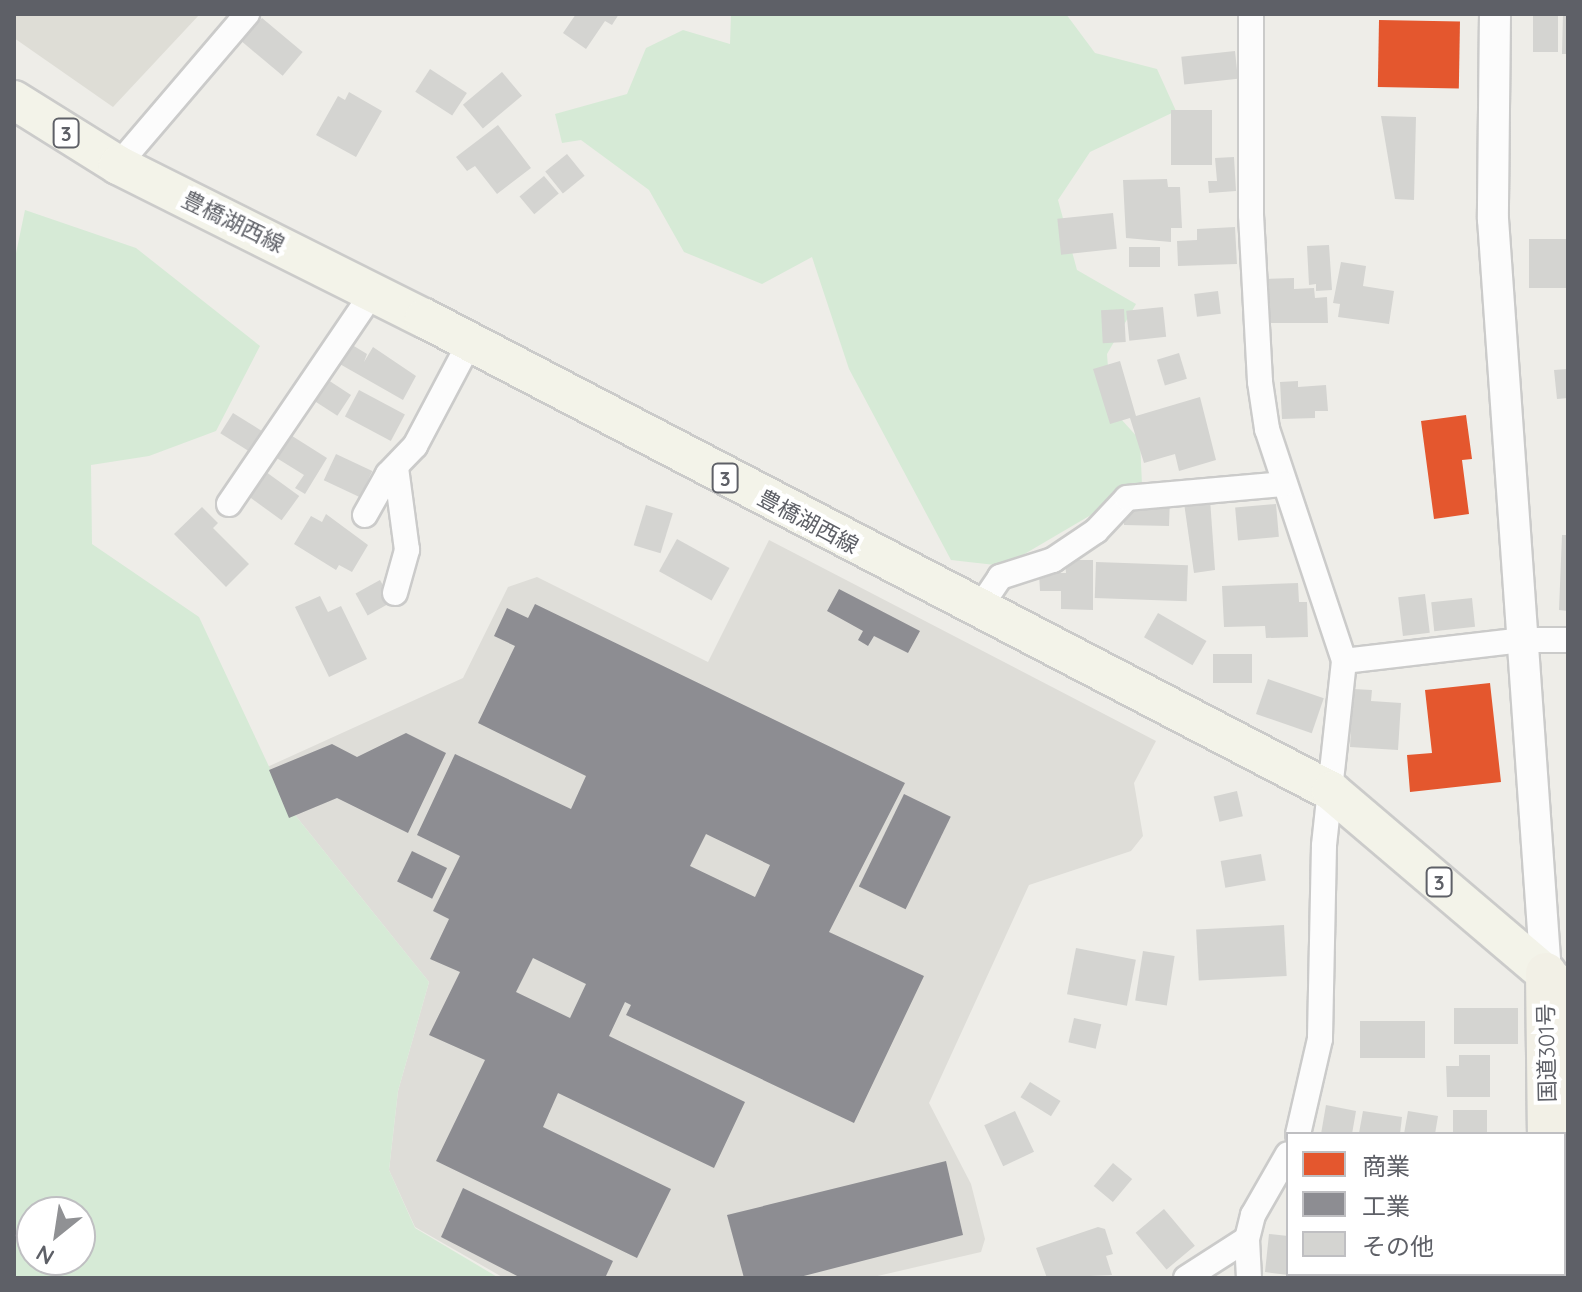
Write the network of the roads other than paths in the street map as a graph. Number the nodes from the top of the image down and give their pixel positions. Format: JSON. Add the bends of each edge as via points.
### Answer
{"nodes":[{"id":1,"x":247,"y":14,"type":"edge"},
{"id":2,"x":1251,"y":14,"type":"edge"},
{"id":3,"x":1495,"y":14,"type":"edge"},
{"id":4,"x":14,"y":100,"type":"edge"},
{"id":5,"x":118,"y":165,"type":"junction"},
{"id":6,"x":373,"y":292,"type":"junction"},
{"id":7,"x":470,"y":342,"type":"junction"},
{"id":8,"x":396,"y":468,"type":"junction"},
{"id":9,"x":1284,"y":484,"type":"junction"},
{"id":10,"x":229,"y":504,"type":"dead end"},
{"id":11,"x":365,"y":515,"type":"dead end"},
{"id":12,"x":395,"y":593,"type":"dead end"},
{"id":13,"x":978,"y":610,"type":"junction"},
{"id":14,"x":1522,"y":640,"type":"junction"},
{"id":15,"x":1568,"y":640,"type":"edge"},
{"id":16,"x":1344,"y":661,"type":"junction"},
{"id":17,"x":1331,"y":791,"type":"junction"},
{"id":18,"x":1557,"y":983,"type":"edge"},
{"id":19,"x":1298,"y":1132,"type":"edge"},
{"id":20,"x":1548,"y":1132,"type":"edge"},
{"id":21,"x":1286,"y":1157,"type":"edge"},
{"id":22,"x":1247,"y":1239,"type":"junction"},
{"id":23,"x":1186,"y":1278,"type":"edge"},
{"id":24,"x":1249,"y":1278,"type":"edge"}],
"edges":[{"from":1,"to":5,"type":"street"},
{"from":2,"to":9,"type":"street","via":[[1255,338],[1267,429]]},
{"from":3,"to":14,"type":"street","via":[[1493,219]]},
{"from":4,"to":5,"type":"main road","name":"豊橋湖西線","number":"3"},
{"from":5,"to":6,"type":"main road","name":"豊橋湖西線","number":"3"},
{"from":6,"to":7,"type":"main road","name":"豊橋湖西線","number":"3"},
{"from":6,"to":10,"type":"street"},
{"from":7,"to":8,"type":"street","via":[[415,446]]},
{"from":7,"to":13,"type":"main road","name":"豊橋湖西線","number":"3"},
{"from":8,"to":11,"type":"street"},
{"from":8,"to":12,"type":"street","via":[[407,550]]},
{"from":9,"to":13,"type":"street","via":[[1127,498],[1096,531],[1053,560],[1000,577]]},
{"from":9,"to":16,"type":"street"},
{"from":13,"to":17,"type":"main road","name":"豊橋湖西線","number":"3"},
{"from":14,"to":15,"type":"street"},
{"from":14,"to":16,"type":"street"},
{"from":14,"to":18,"type":"street"},
{"from":16,"to":17,"type":"street"},
{"from":17,"to":18,"type":"main road","name":"豊橋湖西線","number":"3"},
{"from":17,"to":19,"type":"street","via":[[1324,846],[1320,1039]]},
{"from":18,"to":20,"type":"highway","name":"国道301号"},
{"from":21,"to":22,"type":"street","via":[[1253,1215]]},
{"from":22,"to":23,"type":"street"},
{"from":22,"to":24,"type":"street"}]}
